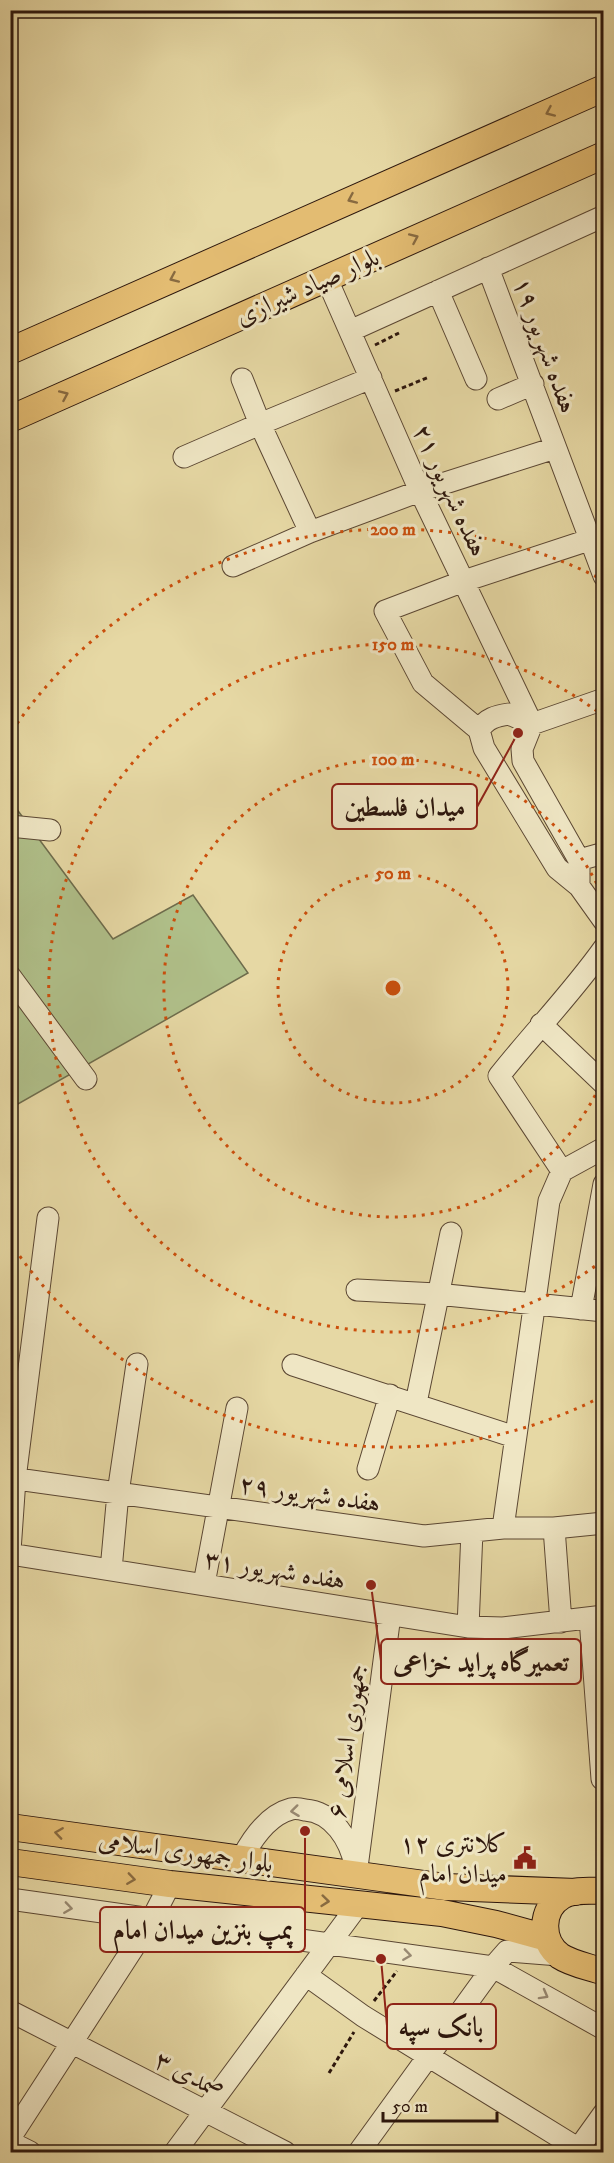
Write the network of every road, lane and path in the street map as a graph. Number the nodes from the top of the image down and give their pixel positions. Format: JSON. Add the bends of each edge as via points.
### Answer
{"nodes":[{"id":1,"x":603,"y":88,"type":"edge"},
{"id":2,"x":603,"y":155,"type":"edge"},
{"id":3,"x":603,"y":216,"type":"edge"},
{"id":4,"x":488,"y":268,"type":"junction"},
{"id":5,"x":327,"y":277,"type":"junction"},
{"id":6,"x":438,"y":291,"type":"junction"},
{"id":7,"x":350,"y":331,"type":"junction"},
{"id":8,"x":399,"y":333,"type":"dead end"},
{"id":9,"x":10,"y":351,"type":"edge"},
{"id":10,"x":359,"y":352,"type":"junction"},
{"id":11,"x":429,"y":377,"type":"dead end"},
{"id":12,"x":242,"y":379,"type":"dead end"},
{"id":13,"x":476,"y":380,"type":"dead end"},
{"id":14,"x":533,"y":384,"type":"junction"},
{"id":15,"x":375,"y":388,"type":"junction"},
{"id":16,"x":498,"y":399,"type":"dead end"},
{"id":17,"x":10,"y":419,"type":"edge"},
{"id":18,"x":260,"y":423,"type":"junction"},
{"id":19,"x":555,"y":448,"type":"junction"},
{"id":20,"x":184,"y":458,"type":"dead end"},
{"id":21,"x":420,"y":491,"type":"junction"},
{"id":22,"x":310,"y":532,"type":"junction"},
{"id":23,"x":596,"y":537,"type":"edge"},
{"id":24,"x":233,"y":566,"type":"dead end"},
{"id":25,"x":603,"y":576,"type":"edge"},
{"id":26,"x":464,"y":581,"type":"junction"},
{"id":27,"x":603,"y":699,"type":"edge"},
{"id":28,"x":532,"y":724,"type":"junction"},
{"id":29,"x":479,"y":730,"type":"junction"},
{"id":30,"x":10,"y":826,"type":"edge"},
{"id":31,"x":50,"y":830,"type":"dead end"},
{"id":32,"x":603,"y":853,"type":"edge"},
{"id":33,"x":579,"y":860,"type":"junction"},
{"id":34,"x":579,"y":886,"type":"junction"},
{"id":35,"x":603,"y":921,"type":"edge"},
{"id":36,"x":603,"y":948,"type":"edge"},
{"id":37,"x":10,"y":976,"type":"edge"},
{"id":38,"x":541,"y":1024,"type":"junction"},
{"id":39,"x":86,"y":1079,"type":"dead end"},
{"id":40,"x":603,"y":1084,"type":"edge"},
{"id":41,"x":603,"y":1148,"type":"edge"},
{"id":42,"x":562,"y":1171,"type":"junction"},
{"id":43,"x":603,"y":1184,"type":"edge"},
{"id":44,"x":48,"y":1218,"type":"dead end"},
{"id":45,"x":451,"y":1233,"type":"dead end"},
{"id":46,"x":357,"y":1290,"type":"dead end"},
{"id":47,"x":437,"y":1294,"type":"junction"},
{"id":48,"x":535,"y":1304,"type":"junction"},
{"id":49,"x":581,"y":1309,"type":"junction"},
{"id":50,"x":603,"y":1311,"type":"edge"},
{"id":51,"x":137,"y":1364,"type":"dead end"},
{"id":52,"x":293,"y":1365,"type":"dead end"},
{"id":53,"x":390,"y":1395,"type":"junction"},
{"id":54,"x":416,"y":1403,"type":"junction"},
{"id":55,"x":237,"y":1408,"type":"dead end"},
{"id":56,"x":515,"y":1437,"type":"junction"},
{"id":57,"x":368,"y":1469,"type":"dead end"},
{"id":58,"x":13,"y":1478,"type":"edge"},
{"id":59,"x":118,"y":1493,"type":"junction"},
{"id":60,"x":218,"y":1506,"type":"junction"},
{"id":61,"x":603,"y":1523,"type":"edge"},
{"id":62,"x":503,"y":1528,"type":"junction"},
{"id":63,"x":554,"y":1528,"type":"junction"},
{"id":64,"x":472,"y":1531,"type":"junction"},
{"id":65,"x":10,"y":1552,"type":"edge"},
{"id":66,"x":111,"y":1570,"type":"junction"},
{"id":67,"x":204,"y":1584,"type":"junction"},
{"id":68,"x":390,"y":1615,"type":"junction"},
{"id":69,"x":597,"y":1617,"type":"edge"},
{"id":70,"x":561,"y":1622,"type":"junction"},
{"id":71,"x":468,"y":1627,"type":"junction"},
{"id":72,"x":602,"y":1778,"type":"edge"},
{"id":73,"x":10,"y":1827,"type":"edge"},
{"id":74,"x":242,"y":1858,"type":"junction"},
{"id":75,"x":10,"y":1862,"type":"edge"},
{"id":76,"x":356,"y":1875,"type":"junction"},
{"id":77,"x":170,"y":1884,"type":"junction"},
{"id":78,"x":497,"y":1889,"type":"junction"},
{"id":79,"x":603,"y":1891,"type":"edge"},
{"id":80,"x":576,"y":1892,"type":"junction"},
{"id":81,"x":10,"y":1899,"type":"edge"},
{"id":82,"x":358,"y":1905,"type":"junction"},
{"id":83,"x":152,"y":1919,"type":"junction"},
{"id":84,"x":496,"y":1924,"type":"junction"},
{"id":85,"x":328,"y":1944,"type":"junction"},
{"id":86,"x":557,"y":1951,"type":"junction"},
{"id":87,"x":493,"y":1967,"type":"junction"},
{"id":88,"x":603,"y":1972,"type":"edge"},
{"id":89,"x":306,"y":1975,"type":"junction"},
{"id":90,"x":603,"y":1987,"type":"edge"},
{"id":91,"x":10,"y":2011,"type":"edge"},
{"id":92,"x":603,"y":2029,"type":"edge"},
{"id":93,"x":71,"y":2044,"type":"junction"},
{"id":94,"x":429,"y":2056,"type":"junction"},
{"id":95,"x":205,"y":2112,"type":"junction"},
{"id":96,"x":603,"y":2113,"type":"edge"},
{"id":97,"x":10,"y":2140,"type":"edge"},
{"id":98,"x":577,"y":2151,"type":"edge"},
{"id":99,"x":30,"y":2152,"type":"edge"},
{"id":100,"x":175,"y":2152,"type":"edge"},
{"id":101,"x":285,"y":2152,"type":"edge"},
{"id":102,"x":359,"y":2152,"type":"edge"}],
"edges":[{"from":1,"to":9,"type":"main road","one_way":true},
{"from":5,"to":2,"type":"main road","name":"بلوار صیاد شیرازی","one_way":true},
{"from":3,"to":4,"type":"street"},
{"from":4,"to":6,"type":"street"},
{"from":4,"to":14,"type":"street","name":"هفده شهریور ۱۹"},
{"from":5,"to":7,"type":"street","name":"هفده شهریور ۲۱"},
{"from":17,"to":5,"type":"main road","name":"بلوار صیاد شیرازی","one_way":true},
{"from":6,"to":7,"type":"street"},
{"from":6,"to":13,"type":"street"},
{"from":7,"to":10,"type":"street","name":"هفده شهریور ۲۱"},
{"from":8,"to":10,"type":"path"},
{"from":10,"to":15,"type":"street","name":"هفده شهریور ۲۱"},
{"from":11,"to":15,"type":"path"},
{"from":12,"to":18,"type":"street"},
{"from":14,"to":16,"type":"street"},
{"from":14,"to":19,"type":"street","name":"هفده شهریور ۱۹"},
{"from":15,"to":18,"type":"street"},
{"from":15,"to":21,"type":"street","name":"هفده شهریور ۲۱"},
{"from":18,"to":20,"type":"street"},
{"from":18,"to":22,"type":"street"},
{"from":19,"to":21,"type":"street"},
{"from":19,"to":23,"type":"street","name":"هفده شهریور ۱۹"},
{"from":21,"to":22,"type":"street"},
{"from":21,"to":26,"type":"street","name":"هفده شهریور ۲۱"},
{"from":22,"to":24,"type":"street"},
{"from":23,"to":25,"type":"street","name":"هفده شهریور ۱۹"},
{"from":23,"to":26,"type":"street"},
{"from":26,"to":28,"type":"street","name":"هفده شهریور ۲۱"},
{"from":26,"to":29,"type":"street","via":[[385,611],[423,683]]},
{"from":27,"to":28,"type":"street"},
{"from":28,"to":29,"type":"street","via":[[509,714],[494,717]]},
{"from":28,"to":33,"type":"street","via":[[522,749],[523,760]]},
{"from":29,"to":34,"type":"street","via":[[484,748],[557,868]]},
{"from":30,"to":31,"type":"street"},
{"from":32,"to":33,"type":"street"},
{"from":33,"to":34,"type":"street"},
{"from":34,"to":35,"type":"street"},
{"from":36,"to":38,"type":"street"},
{"from":37,"to":39,"type":"street"},
{"from":38,"to":40,"type":"street"},
{"from":38,"to":42,"type":"street","via":[[499,1076]]},
{"from":41,"to":42,"type":"street"},
{"from":42,"to":48,"type":"street","via":[[549,1202]]},
{"from":43,"to":49,"type":"street"},
{"from":44,"to":58,"type":"street"},
{"from":45,"to":47,"type":"street"},
{"from":46,"to":47,"type":"street"},
{"from":47,"to":48,"type":"street"},
{"from":47,"to":54,"type":"street"},
{"from":48,"to":49,"type":"street"},
{"from":48,"to":56,"type":"street"},
{"from":49,"to":50,"type":"street"},
{"from":51,"to":59,"type":"street"},
{"from":52,"to":53,"type":"street"},
{"from":53,"to":54,"type":"street"},
{"from":53,"to":57,"type":"street"},
{"from":54,"to":56,"type":"street"},
{"from":55,"to":60,"type":"street"},
{"from":56,"to":62,"type":"street"},
{"from":58,"to":59,"type":"street","name":"هفده شهریور ۲۹"},
{"from":58,"to":65,"type":"street"},
{"from":59,"to":60,"type":"street","name":"هفده شهریور ۲۹"},
{"from":59,"to":66,"type":"street"},
{"from":60,"to":64,"type":"street","name":"هفده شهریور ۲۹","via":[[424,1536]]},
{"from":60,"to":67,"type":"street"},
{"from":61,"to":63,"type":"street","name":"هفده شهریور ۲۹"},
{"from":62,"to":63,"type":"street","name":"هفده شهریور ۲۹"},
{"from":62,"to":64,"type":"street","name":"هفده شهریور ۲۹"},
{"from":63,"to":70,"type":"street"},
{"from":64,"to":71,"type":"street"},
{"from":65,"to":66,"type":"street","name":"هفده شهریور ۳۱"},
{"from":66,"to":67,"type":"street","name":"هفده شهریور ۳۱"},
{"from":67,"to":68,"type":"street","name":"هفده شهریور ۳۱"},
{"from":68,"to":71,"type":"street","name":"هفده شهریور ۳۱"},
{"from":68,"to":76,"type":"street","name":"جمهوری اسلامی ۶"},
{"from":69,"to":70,"type":"street","name":"هفده شهریور ۳۱"},
{"from":69,"to":72,"type":"street"},
{"from":70,"to":71,"type":"street","name":"هفده شهریور ۳۱"},
{"from":74,"to":73,"type":"main road","name":"بلوار جمهوری اسلامی","one_way":true},
{"from":74,"to":76,"type":"main road","name":"بلوار جمهوری اسلامی"},
{"from":76,"to":74,"type":"street","one_way":true,"via":[[345,1836],[313,1810],[291,1809],[272,1819],[258,1832]]},
{"from":75,"to":77,"type":"main road","name":"بلوار جمهوری اسلامی","one_way":true},
{"from":76,"to":78,"type":"main road","name":"بلوار جمهوری اسلامی","via":[[446,1887]]},
{"from":77,"to":82,"type":"main road","name":"بلوار جمهوری اسلامی","one_way":true},
{"from":77,"to":83,"type":"street"},
{"from":78,"to":80,"type":"main road","name":"بلوار جمهوری اسلامی"},
{"from":78,"to":84,"type":"main road","via":[[510,1897],[515,1915]]},
{"from":79,"to":80,"type":"main road","name":"بلوار جمهوری اسلامی"},
{"from":80,"to":86,"type":"main road","via":[[562,1896],[548,1911],[545,1925]]},
{"from":81,"to":83,"type":"street","one_way":true},
{"from":82,"to":84,"type":"main road","name":"بلوار جمهوری اسلامی","via":[[442,1913]]},
{"from":82,"to":85,"type":"street"},
{"from":83,"to":85,"type":"street"},
{"from":83,"to":93,"type":"street"},
{"from":84,"to":86,"type":"main road","name":"بلوار جمهوری اسلامی"},
{"from":85,"to":87,"type":"street","one_way":true},
{"from":85,"to":89,"type":"street"},
{"from":86,"to":87,"type":"street","via":[[507,1951]]},
{"from":86,"to":88,"type":"main road"},
{"from":86,"to":90,"type":"main road","name":"بلوار جمهوری اسلامی"},
{"from":87,"to":92,"type":"street","one_way":true},
{"from":87,"to":94,"type":"street"},
{"from":89,"to":94,"type":"street"},
{"from":89,"to":95,"type":"street"},
{"from":91,"to":93,"type":"street","name":"صمدی ۳"},
{"from":93,"to":95,"type":"street","name":"صمدی ۳"},
{"from":93,"to":97,"type":"street"},
{"from":94,"to":98,"type":"street"},
{"from":94,"to":102,"type":"street"},
{"from":95,"to":100,"type":"street"},
{"from":95,"to":101,"type":"street","name":"صمدی ۳"},
{"from":96,"to":98,"type":"street"},
{"from":97,"to":99,"type":"street"}]}
